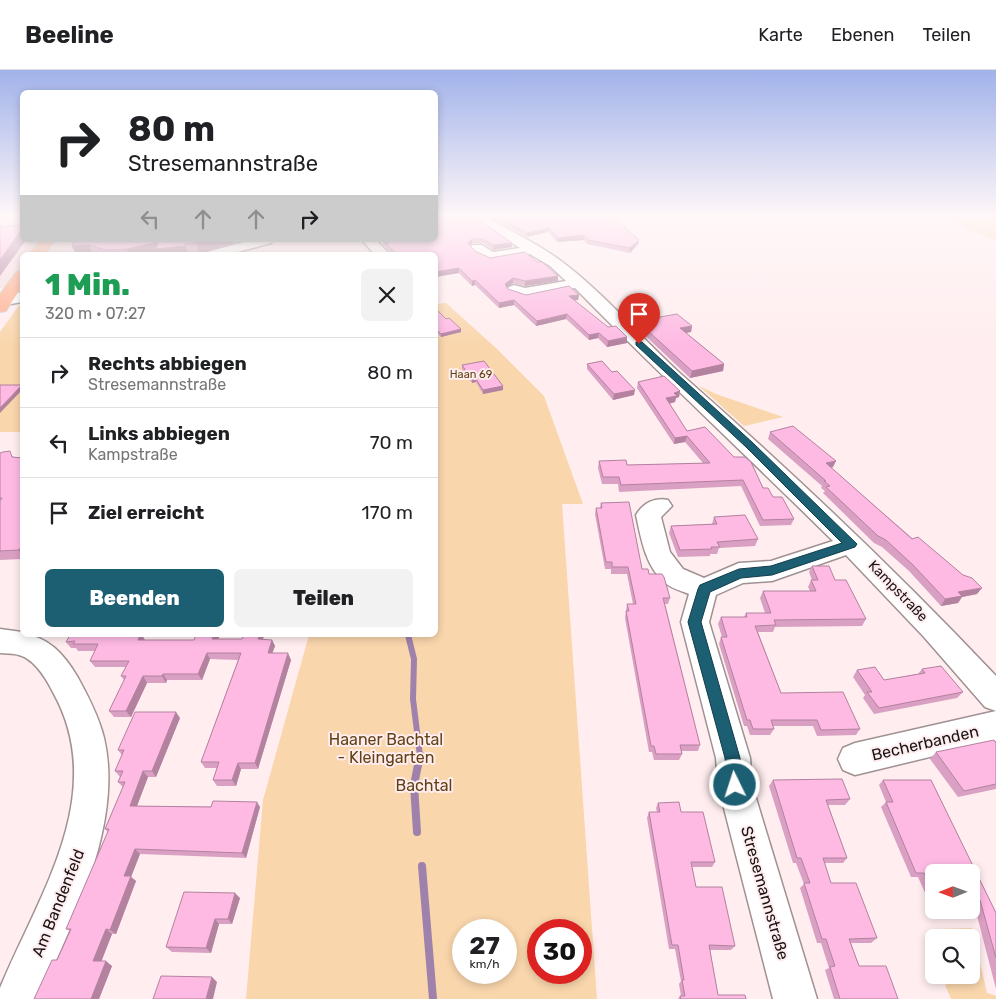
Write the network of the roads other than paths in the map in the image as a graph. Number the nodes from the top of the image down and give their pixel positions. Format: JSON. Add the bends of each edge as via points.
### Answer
{"nodes":[{"id":1,"x":546,"y":258,"type":"edge"},
{"id":2,"x":578,"y":283,"type":"junction"},
{"id":3,"x":514,"y":290,"type":"edge"},
{"id":4,"x":660,"y":506,"type":"dead end"},
{"id":5,"x":851,"y":544,"type":"junction"},
{"id":6,"x":704,"y":589,"type":"junction"},
{"id":7,"x":21,"y":640,"type":"edge"},
{"id":8,"x":996,"y":697,"type":"edge"},
{"id":9,"x":996,"y":726,"type":"edge"},
{"id":10,"x":855,"y":759,"type":"dead end"},
{"id":11,"x":17,"y":999,"type":"edge"},
{"id":12,"x":794,"y":999,"type":"edge"}],
"edges":[{"from":1,"to":2,"type":"street","name":"Kampstraße"},
{"from":2,"to":3,"type":"street","via":[[525,293]]},
{"from":2,"to":5,"type":"street","name":"Kampstraße"},
{"from":4,"to":6,"type":"street","via":[[648,515],[658,554],[674,576]]},
{"from":5,"to":6,"type":"street","via":[[772,571],[739,574]]},
{"from":5,"to":8,"type":"street","name":"Kampstraße"},
{"from":6,"to":12,"type":"street","name":"Stresemannstraße","via":[[695,622],[733,758],[735,785]]},
{"from":7,"to":11,"type":"street","name":"Am Bandenfeld","via":[[44,657],[61,677],[79,711],[89,743],[91,783],[84,838],[69,883]]},
{"from":9,"to":10,"type":"street","name":"Becherbanden"}]}
